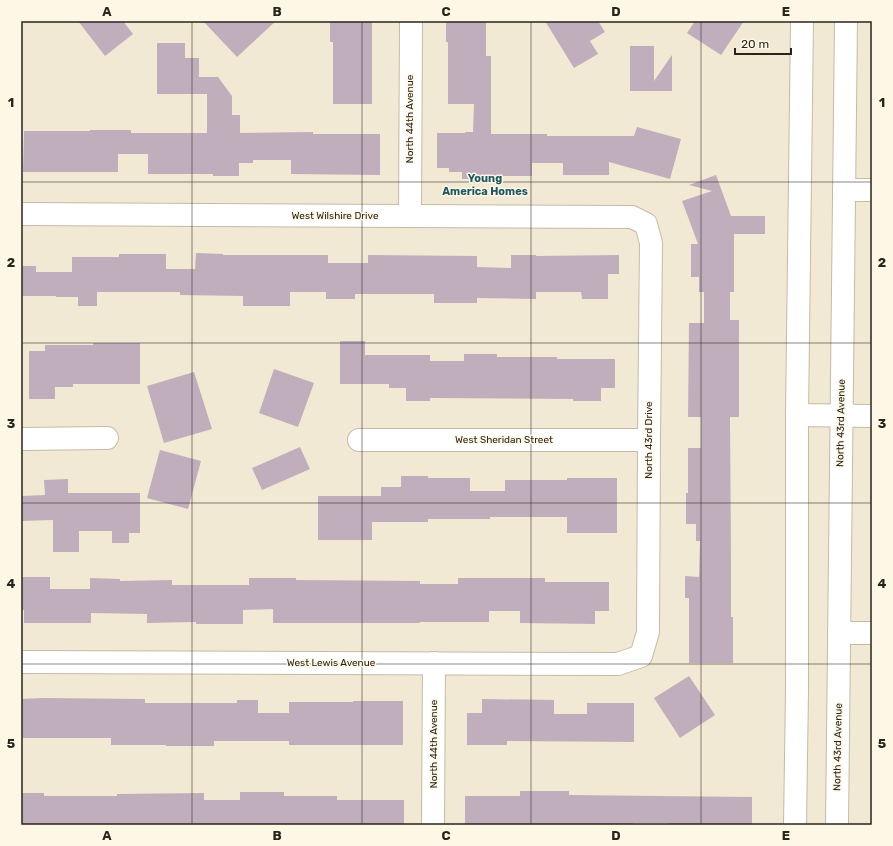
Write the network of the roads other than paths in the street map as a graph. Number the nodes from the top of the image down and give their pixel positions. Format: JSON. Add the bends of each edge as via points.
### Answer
{"nodes":[{"id":1,"x":411,"y":21,"type":"edge"},
{"id":2,"x":802,"y":21,"type":"edge"},
{"id":3,"x":846,"y":21,"type":"edge"},
{"id":4,"x":844,"y":190,"type":"junction"},
{"id":5,"x":872,"y":190,"type":"edge"},
{"id":6,"x":21,"y":214,"type":"edge"},
{"id":7,"x":410,"y":216,"type":"junction"},
{"id":8,"x":646,"y":224,"type":"joint"},
{"id":9,"x":797,"y":415,"type":"junction"},
{"id":10,"x":842,"y":416,"type":"junction"},
{"id":11,"x":872,"y":416,"type":"edge"},
{"id":12,"x":107,"y":438,"type":"dead end"},
{"id":13,"x":21,"y":439,"type":"edge"},
{"id":14,"x":358,"y":440,"type":"dead end"},
{"id":15,"x":649,"y":440,"type":"junction"},
{"id":16,"x":839,"y":634,"type":"junction"},
{"id":17,"x":872,"y":634,"type":"edge"},
{"id":18,"x":641,"y":656,"type":"joint"},
{"id":19,"x":21,"y":662,"type":"edge"},
{"id":20,"x":434,"y":663,"type":"junction"},
{"id":21,"x":433,"y":825,"type":"edge"},
{"id":22,"x":795,"y":825,"type":"edge"},
{"id":23,"x":837,"y":825,"type":"edge"}],
"edges":[{"from":1,"to":7,"type":"street","name":"North 44th Avenue"},
{"from":2,"to":9,"type":"street"},
{"from":3,"to":4,"type":"street","name":"North 43rd Avenue"},
{"from":4,"to":5,"type":"street"},
{"from":4,"to":10,"type":"street","name":"North 43rd Avenue"},
{"from":6,"to":7,"type":"street","name":"West Wilshire Drive"},
{"from":7,"to":8,"type":"street","name":"West Wilshire Drive","via":[[632,217]]},
{"from":8,"to":15,"type":"street","name":"North 43rd Drive","via":[[651,243]]},
{"from":9,"to":10,"type":"street"},
{"from":9,"to":22,"type":"street"},
{"from":10,"to":11,"type":"street"},
{"from":10,"to":16,"type":"street","name":"North 43rd Avenue"},
{"from":12,"to":13,"type":"street"},
{"from":14,"to":15,"type":"street","name":"West Sheridan Street"},
{"from":15,"to":18,"type":"street","name":"North 43rd Drive","via":[[648,632]]},
{"from":16,"to":17,"type":"street"},
{"from":16,"to":23,"type":"street","name":"North 43rd Avenue"},
{"from":18,"to":20,"type":"street","name":"West Lewis Avenue","via":[[618,664]]},
{"from":19,"to":20,"type":"street","name":"West Lewis Avenue"},
{"from":20,"to":21,"type":"street","name":"North 44th Avenue"}]}
